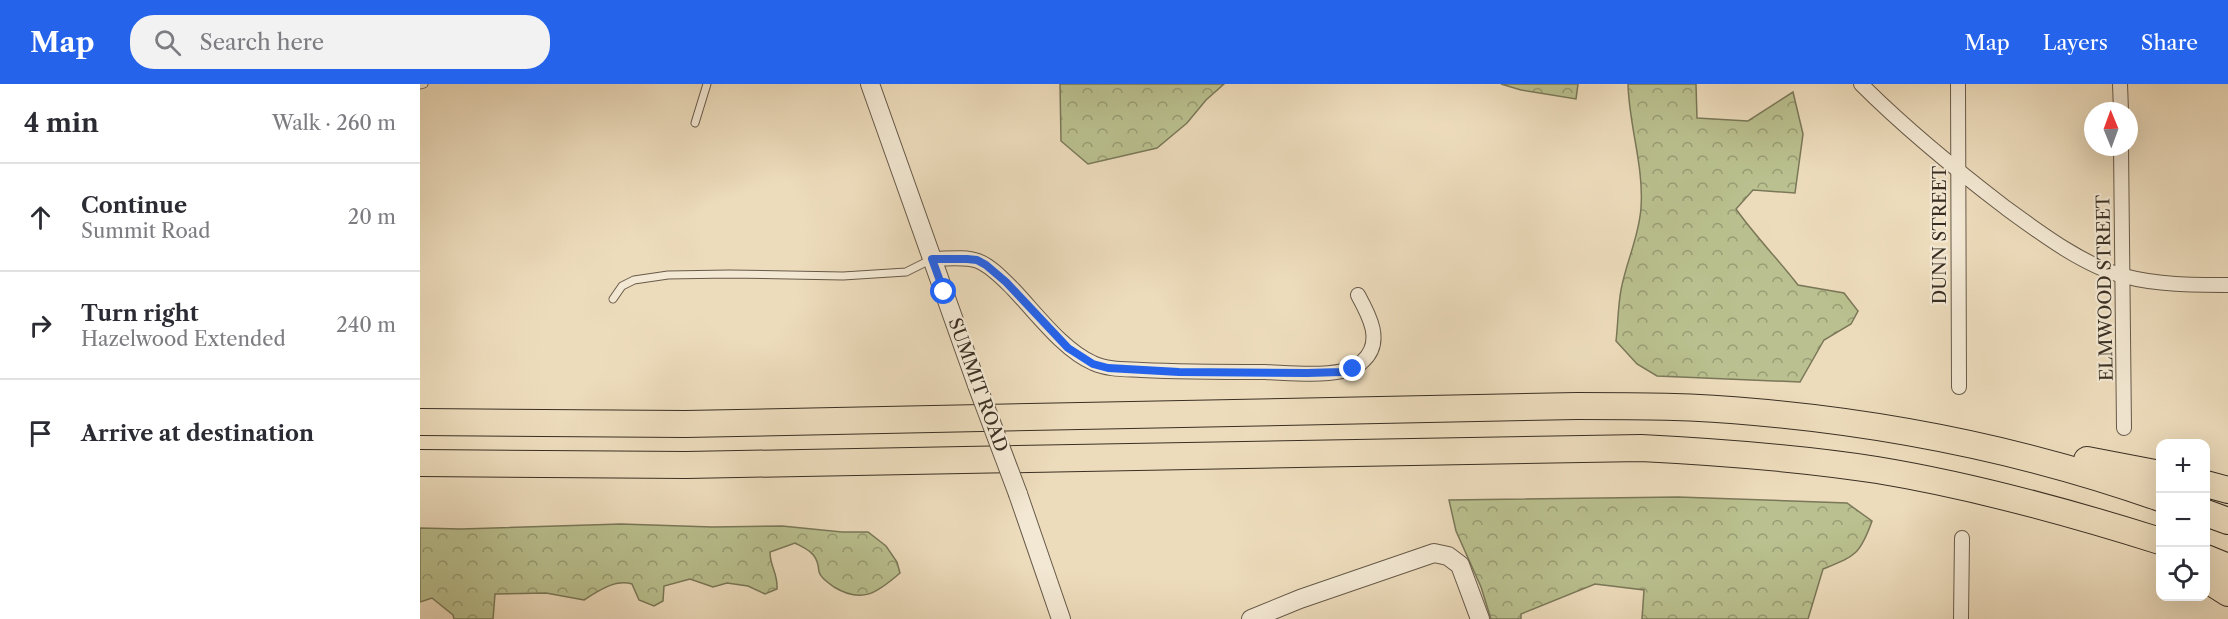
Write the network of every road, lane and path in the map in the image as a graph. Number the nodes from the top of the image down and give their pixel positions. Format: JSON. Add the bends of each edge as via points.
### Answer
{"nodes":[{"id":1,"x":707,"y":84,"type":"edge"},
{"id":2,"x":870,"y":84,"type":"edge"},
{"id":3,"x":1861,"y":84,"type":"edge"},
{"id":4,"x":1958,"y":84,"type":"edge"},
{"id":5,"x":2120,"y":84,"type":"edge"},
{"id":6,"x":2121,"y":102,"type":"edge"},
{"id":7,"x":695,"y":123,"type":"dead end"},
{"id":8,"x":2121,"y":156,"type":"edge"},
{"id":9,"x":1958,"y":171,"type":"junction"},
{"id":10,"x":932,"y":259,"type":"junction"},
{"id":11,"x":2123,"y":276,"type":"junction"},
{"id":12,"x":2228,"y":285,"type":"edge"},
{"id":13,"x":1358,"y":295,"type":"dead end"},
{"id":14,"x":613,"y":299,"type":"dead end"},
{"id":15,"x":1959,"y":387,"type":"dead end"},
{"id":16,"x":420,"y":422,"type":"edge"},
{"id":17,"x":2124,"y":428,"type":"dead end"},
{"id":18,"x":1930,"y":436,"type":"junction"},
{"id":19,"x":420,"y":463,"type":"edge"},
{"id":20,"x":2156,"y":473,"type":"edge"},
{"id":21,"x":2210,"y":485,"type":"edge"},
{"id":22,"x":2228,"y":490,"type":"edge"},
{"id":23,"x":2156,"y":497,"type":"edge"},
{"id":24,"x":2210,"y":515,"type":"edge"},
{"id":25,"x":2095,"y":520,"type":"junction"},
{"id":26,"x":2228,"y":521,"type":"edge"},
{"id":27,"x":1962,"y":537,"type":"dead end"},
{"id":28,"x":2156,"y":540,"type":"edge"},
{"id":29,"x":2156,"y":553,"type":"edge"},
{"id":30,"x":2210,"y":560,"type":"edge"},
{"id":31,"x":2228,"y":567,"type":"edge"},
{"id":32,"x":2210,"y":582,"type":"edge"},
{"id":33,"x":2228,"y":593,"type":"edge"},
{"id":34,"x":1061,"y":619,"type":"edge"},
{"id":35,"x":1251,"y":619,"type":"edge"},
{"id":36,"x":1480,"y":619,"type":"edge"},
{"id":37,"x":1961,"y":619,"type":"edge"}],
"edges":[{"from":1,"to":7,"type":"lane"},
{"from":2,"to":10,"type":"street","name":"SUMMIT ROAD"},
{"from":3,"to":9,"type":"street"},
{"from":4,"to":9,"type":"street","name":"DUNN STREET"},
{"from":5,"to":6,"type":"street"},
{"from":8,"to":11,"type":"street","name":"ELMWOOD STREET"},
{"from":9,"to":11,"type":"street","via":[[2055,242]]},
{"from":9,"to":15,"type":"street","name":"DUNN STREET"},
{"from":10,"to":13,"type":"street","via":[[977,260],[986,265],[1068,348],[1093,364],[1108,368],[1296,373],[1353,369],[1363,362],[1374,342],[1373,328]]},
{"from":10,"to":14,"type":"lane","via":[[906,272],[843,276],[669,275],[634,280],[622,286]]},
{"from":10,"to":34,"type":"street","name":"SUMMIT ROAD","bridge":true},
{"from":11,"to":12,"type":"street","via":[[2166,283]]},
{"from":11,"to":17,"type":"street","name":"ELMWOOD STREET"},
{"from":16,"to":18,"type":"highway","via":[[686,424],[1577,406],[1754,411]]},
{"from":18,"to":20,"type":"highway","via":[[2035,450]]},
{"from":18,"to":23,"type":"highway","via":[[2031,459]]},
{"from":19,"to":25,"type":"highway","via":[[686,465],[1641,448],[1758,455],[1869,469],[2004,496]]},
{"from":21,"to":22,"type":"highway"},
{"from":24,"to":26,"type":"highway"},
{"from":25,"to":28,"type":"highway"},
{"from":25,"to":29,"type":"highway"},
{"from":27,"to":37,"type":"street"},
{"from":30,"to":31,"type":"highway"},
{"from":32,"to":33,"type":"highway"},
{"from":35,"to":36,"type":"street","via":[[1434,553],[1448,556],[1460,565]]}]}
